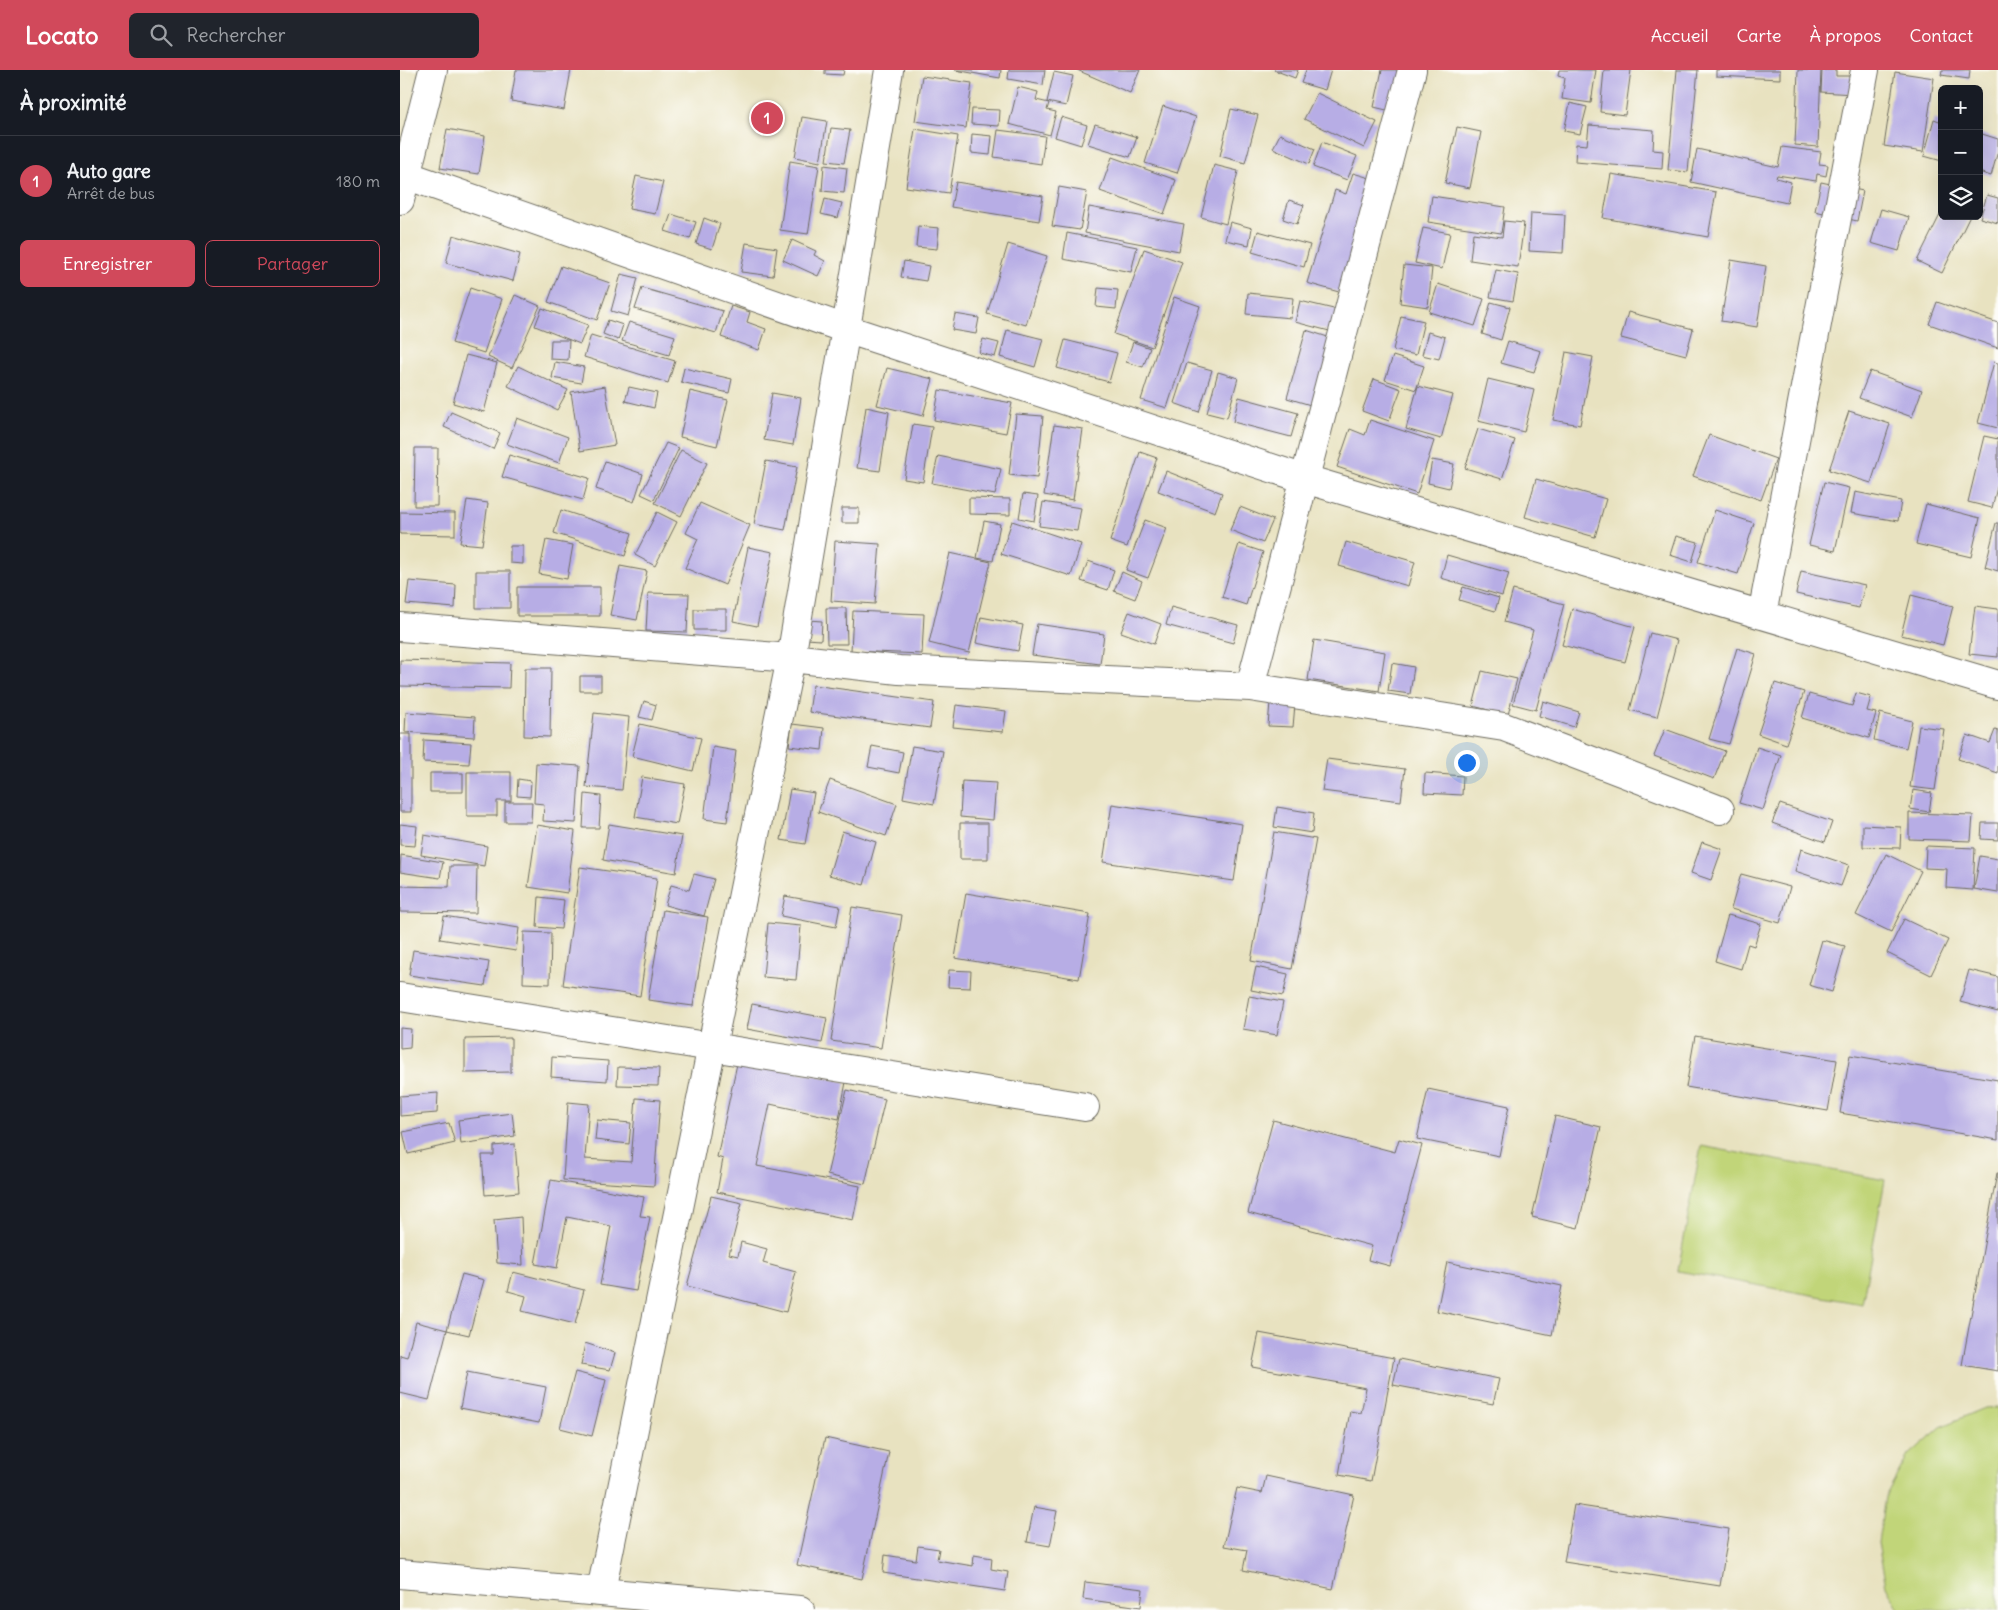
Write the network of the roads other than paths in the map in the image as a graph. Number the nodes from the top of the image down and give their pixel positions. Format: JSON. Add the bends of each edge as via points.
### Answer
{"nodes":[{"id":1,"x":433,"y":70,"type":"edge"},
{"id":2,"x":889,"y":70,"type":"edge"},
{"id":3,"x":1412,"y":70,"type":"edge"},
{"id":4,"x":1865,"y":70,"type":"edge"},
{"id":5,"x":402,"y":183,"type":"edge"},
{"id":6,"x":846,"y":329,"type":"junction"},
{"id":7,"x":1305,"y":479,"type":"junction"},
{"id":8,"x":1762,"y":615,"type":"junction"},
{"id":9,"x":400,"y":627,"type":"edge"},
{"id":10,"x":791,"y":658,"type":"junction"},
{"id":11,"x":1998,"y":685,"type":"edge"},
{"id":12,"x":1250,"y":688,"type":"junction"},
{"id":13,"x":1720,"y":810,"type":"dead end"},
{"id":14,"x":400,"y":997,"type":"edge"},
{"id":15,"x":711,"y":1047,"type":"junction"},
{"id":16,"x":1085,"y":1106,"type":"dead end"},
{"id":17,"x":400,"y":1574,"type":"edge"},
{"id":18,"x":601,"y":1590,"type":"junction"},
{"id":19,"x":800,"y":1610,"type":"edge"}],
"edges":[{"from":1,"to":5,"type":"street"},
{"from":2,"to":6,"type":"street"},
{"from":3,"to":7,"type":"street"},
{"from":4,"to":8,"type":"street"},
{"from":5,"to":6,"type":"street"},
{"from":6,"to":7,"type":"street"},
{"from":6,"to":10,"type":"street"},
{"from":7,"to":8,"type":"street"},
{"from":7,"to":12,"type":"street"},
{"from":8,"to":11,"type":"street"},
{"from":9,"to":10,"type":"street"},
{"from":10,"to":12,"type":"street","via":[[899,670]]},
{"from":10,"to":15,"type":"street"},
{"from":12,"to":13,"type":"street","via":[[1504,726]]},
{"from":14,"to":15,"type":"street"},
{"from":15,"to":16,"type":"street"},
{"from":15,"to":18,"type":"street"},
{"from":17,"to":18,"type":"street"},
{"from":18,"to":19,"type":"street"}]}
